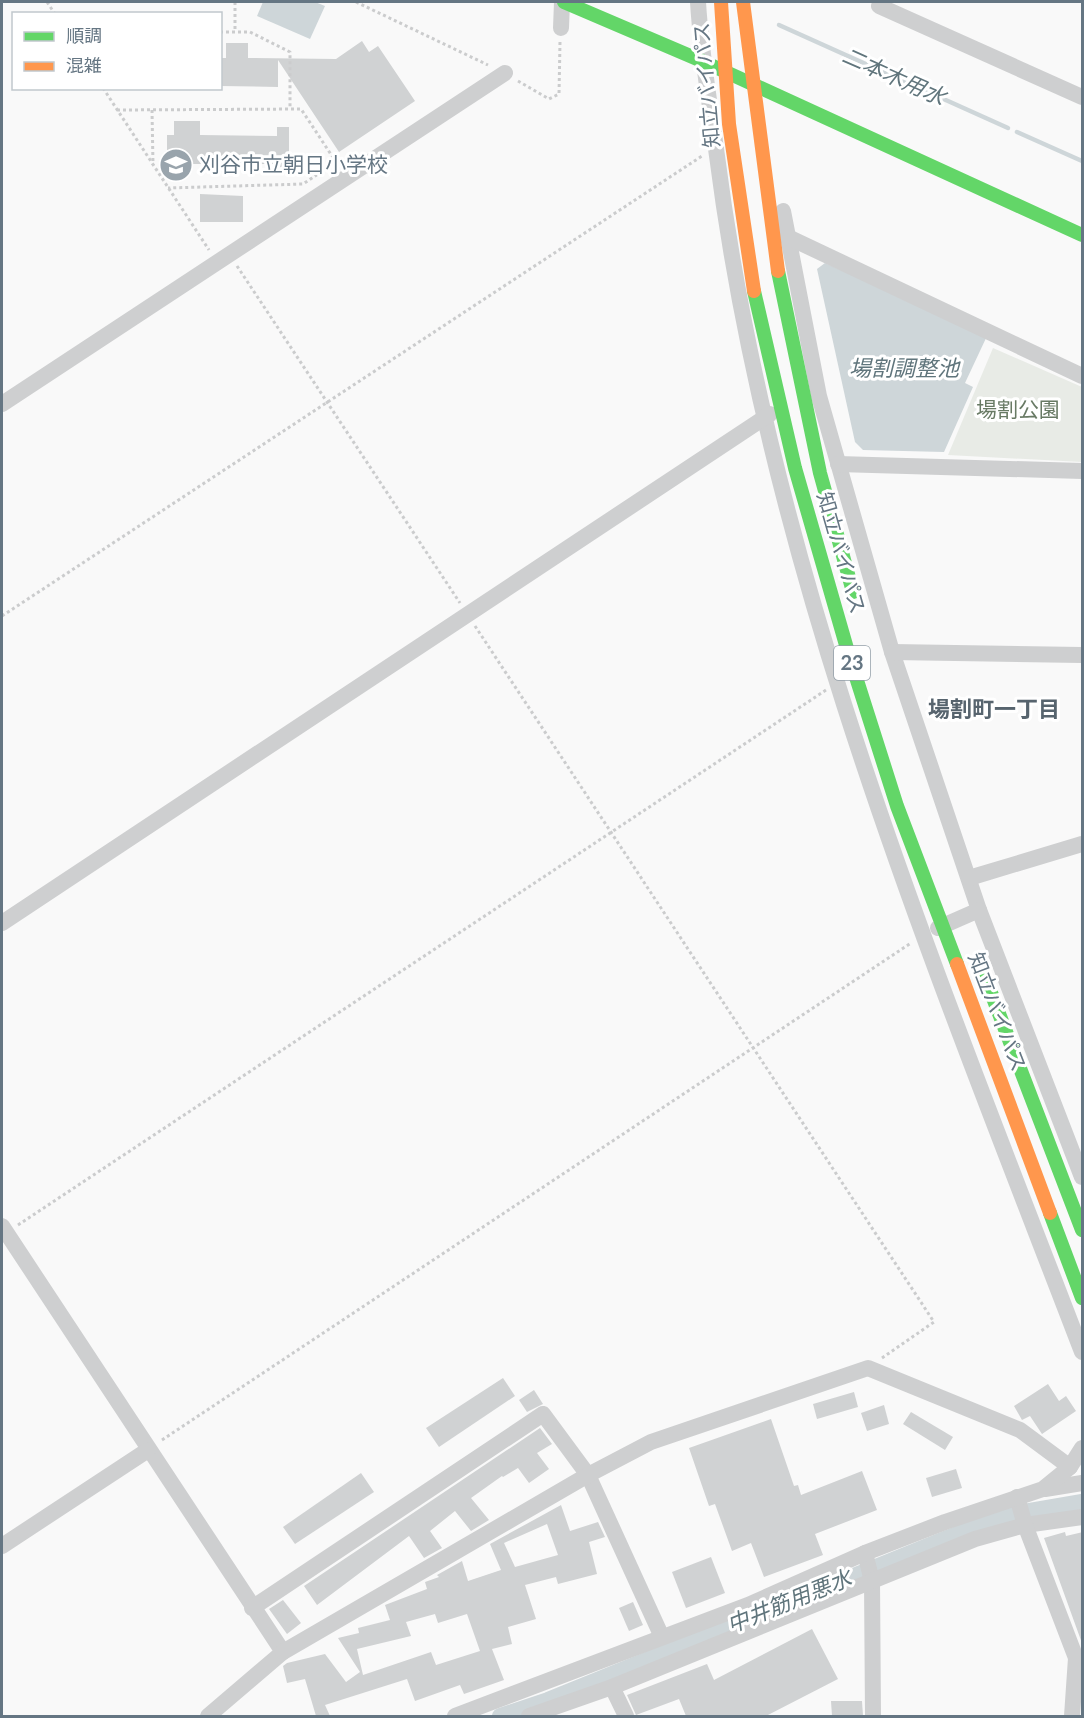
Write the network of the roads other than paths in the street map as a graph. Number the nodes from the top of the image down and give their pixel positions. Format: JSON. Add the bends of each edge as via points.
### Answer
{"nodes":[{"id":1,"x":563,"y":2,"type":"edge"},
{"id":2,"x":698,"y":2,"type":"edge"},
{"id":3,"x":721,"y":2,"type":"edge"},
{"id":4,"x":743,"y":2,"type":"edge"},
{"id":5,"x":759,"y":2,"type":"edge"},
{"id":6,"x":876,"y":3,"type":"edge"},
{"id":7,"x":561,"y":28,"type":"road end"},
{"id":8,"x":702,"y":61,"type":"junction"},
{"id":9,"x":505,"y":73,"type":"road end"},
{"id":10,"x":767,"y":91,"type":"junction"},
{"id":11,"x":1083,"y":97,"type":"edge"},
{"id":12,"x":1083,"y":235,"type":"edge"},
{"id":13,"x":790,"y":238,"type":"junction"},
{"id":14,"x":1083,"y":375,"type":"edge"},
{"id":15,"x":819,"y":396,"type":"junction"},
{"id":16,"x":2,"y":404,"type":"edge"},
{"id":17,"x":762,"y":417,"type":"junction"},
{"id":18,"x":838,"y":464,"type":"junction"},
{"id":19,"x":1083,"y":471,"type":"edge"},
{"id":20,"x":856,"y":604,"type":"dead end"},
{"id":21,"x":892,"y":652,"type":"junction"},
{"id":22,"x":1083,"y":655,"type":"edge"},
{"id":23,"x":1083,"y":844,"type":"edge"},
{"id":24,"x":969,"y":878,"type":"junction"},
{"id":25,"x":956,"y":902,"type":"dead end"},
{"id":26,"x":979,"y":910,"type":"junction"},
{"id":27,"x":2,"y":923,"type":"edge"},
{"id":28,"x":923,"y":934,"type":"junction"},
{"id":29,"x":968,"y":935,"type":"dead end"},
{"id":30,"x":981,"y":968,"type":"dead end"},
{"id":31,"x":1080,"y":1166,"type":"edge"},
{"id":32,"x":1020,"y":1189,"type":"junction"},
{"id":33,"x":4,"y":1229,"type":"edge"},
{"id":34,"x":1083,"y":1230,"type":"edge"},
{"id":35,"x":1083,"y":1298,"type":"edge"},
{"id":36,"x":1083,"y":1352,"type":"edge"},
{"id":37,"x":148,"y":1449,"type":"junction"},
{"id":38,"x":1083,"y":1449,"type":"edge"},
{"id":39,"x":1070,"y":1467,"type":"junction"},
{"id":40,"x":588,"y":1475,"type":"junction"},
{"id":41,"x":1083,"y":1483,"type":"edge"},
{"id":42,"x":1043,"y":1489,"type":"junction"},
{"id":43,"x":1021,"y":1512,"type":"junction"},
{"id":44,"x":1083,"y":1517,"type":"edge"},
{"id":45,"x":2,"y":1546,"type":"edge"},
{"id":46,"x":865,"y":1553,"type":"junction"},
{"id":47,"x":872,"y":1581,"type":"junction"},
{"id":48,"x":252,"y":1608,"type":"junction"},
{"id":49,"x":662,"y":1637,"type":"junction"},
{"id":50,"x":283,"y":1652,"type":"junction"},
{"id":51,"x":612,"y":1688,"type":"junction"},
{"id":52,"x":208,"y":1716,"type":"edge"},
{"id":53,"x":455,"y":1716,"type":"edge"},
{"id":54,"x":529,"y":1716,"type":"edge"},
{"id":55,"x":626,"y":1716,"type":"edge"},
{"id":56,"x":873,"y":1716,"type":"edge"},
{"id":57,"x":1072,"y":1716,"type":"edge"}],
"edges":[{"from":1,"to":7,"type":"street"},
{"from":1,"to":8,"type":"main road"},
{"from":2,"to":8,"type":"street"},
{"from":3,"to":35,"type":"main road","name":"知立バイパス","number":"23","via":[[729,124],[755,300],[795,468],[897,806]]},
{"from":4,"to":20,"type":"main road","name":"知立バイパス","via":[[780,290],[820,473]]},
{"from":5,"to":10,"type":"street"},
{"from":6,"to":11,"type":"street"},
{"from":8,"to":10,"type":"main road"},
{"from":8,"to":17,"type":"street","via":[[710,153]]},
{"from":9,"to":16,"type":"street"},
{"from":10,"to":12,"type":"main road"},
{"from":10,"to":13,"type":"street","via":[[781,201]]},
{"from":13,"to":14,"type":"street"},
{"from":13,"to":15,"type":"street"},
{"from":15,"to":17,"type":"street"},
{"from":15,"to":18,"type":"street"},
{"from":17,"to":27,"type":"street"},
{"from":17,"to":28,"type":"street","via":[[837,682]]},
{"from":18,"to":19,"type":"street"},
{"from":18,"to":21,"type":"street"},
{"from":21,"to":22,"type":"street"},
{"from":21,"to":24,"type":"street"},
{"from":23,"to":24,"type":"street"},
{"from":24,"to":26,"type":"street"},
{"from":25,"to":29,"type":"main road","name":"知立バイパス"},
{"from":26,"to":28,"type":"street"},
{"from":26,"to":31,"type":"street"},
{"from":28,"to":32,"type":"street"},
{"from":30,"to":34,"type":"main road","name":"知立バイパス"},
{"from":31,"to":32,"type":"street"},
{"from":32,"to":36,"type":"street"},
{"from":33,"to":37,"type":"street"},
{"from":37,"to":45,"type":"street"},
{"from":37,"to":48,"type":"street"},
{"from":38,"to":39,"type":"street"},
{"from":39,"to":40,"type":"street","via":[[1020,1430],[868,1368],[651,1442]]},
{"from":39,"to":42,"type":"street"},
{"from":40,"to":48,"type":"street","via":[[543,1414]]},
{"from":40,"to":49,"type":"street"},
{"from":40,"to":50,"type":"street"},
{"from":41,"to":42,"type":"street"},
{"from":42,"to":43,"type":"street"},
{"from":43,"to":44,"type":"street"},
{"from":43,"to":46,"type":"street"},
{"from":43,"to":47,"type":"street","via":[[975,1539]]},
{"from":43,"to":57,"type":"street","via":[[1076,1658]]},
{"from":46,"to":47,"type":"street"},
{"from":46,"to":49,"type":"street","via":[[748,1605]]},
{"from":47,"to":51,"type":"street"},
{"from":47,"to":56,"type":"street"},
{"from":48,"to":50,"type":"street"},
{"from":49,"to":53,"type":"street"},
{"from":50,"to":52,"type":"street"},
{"from":51,"to":54,"type":"street"},
{"from":51,"to":55,"type":"street"}]}
